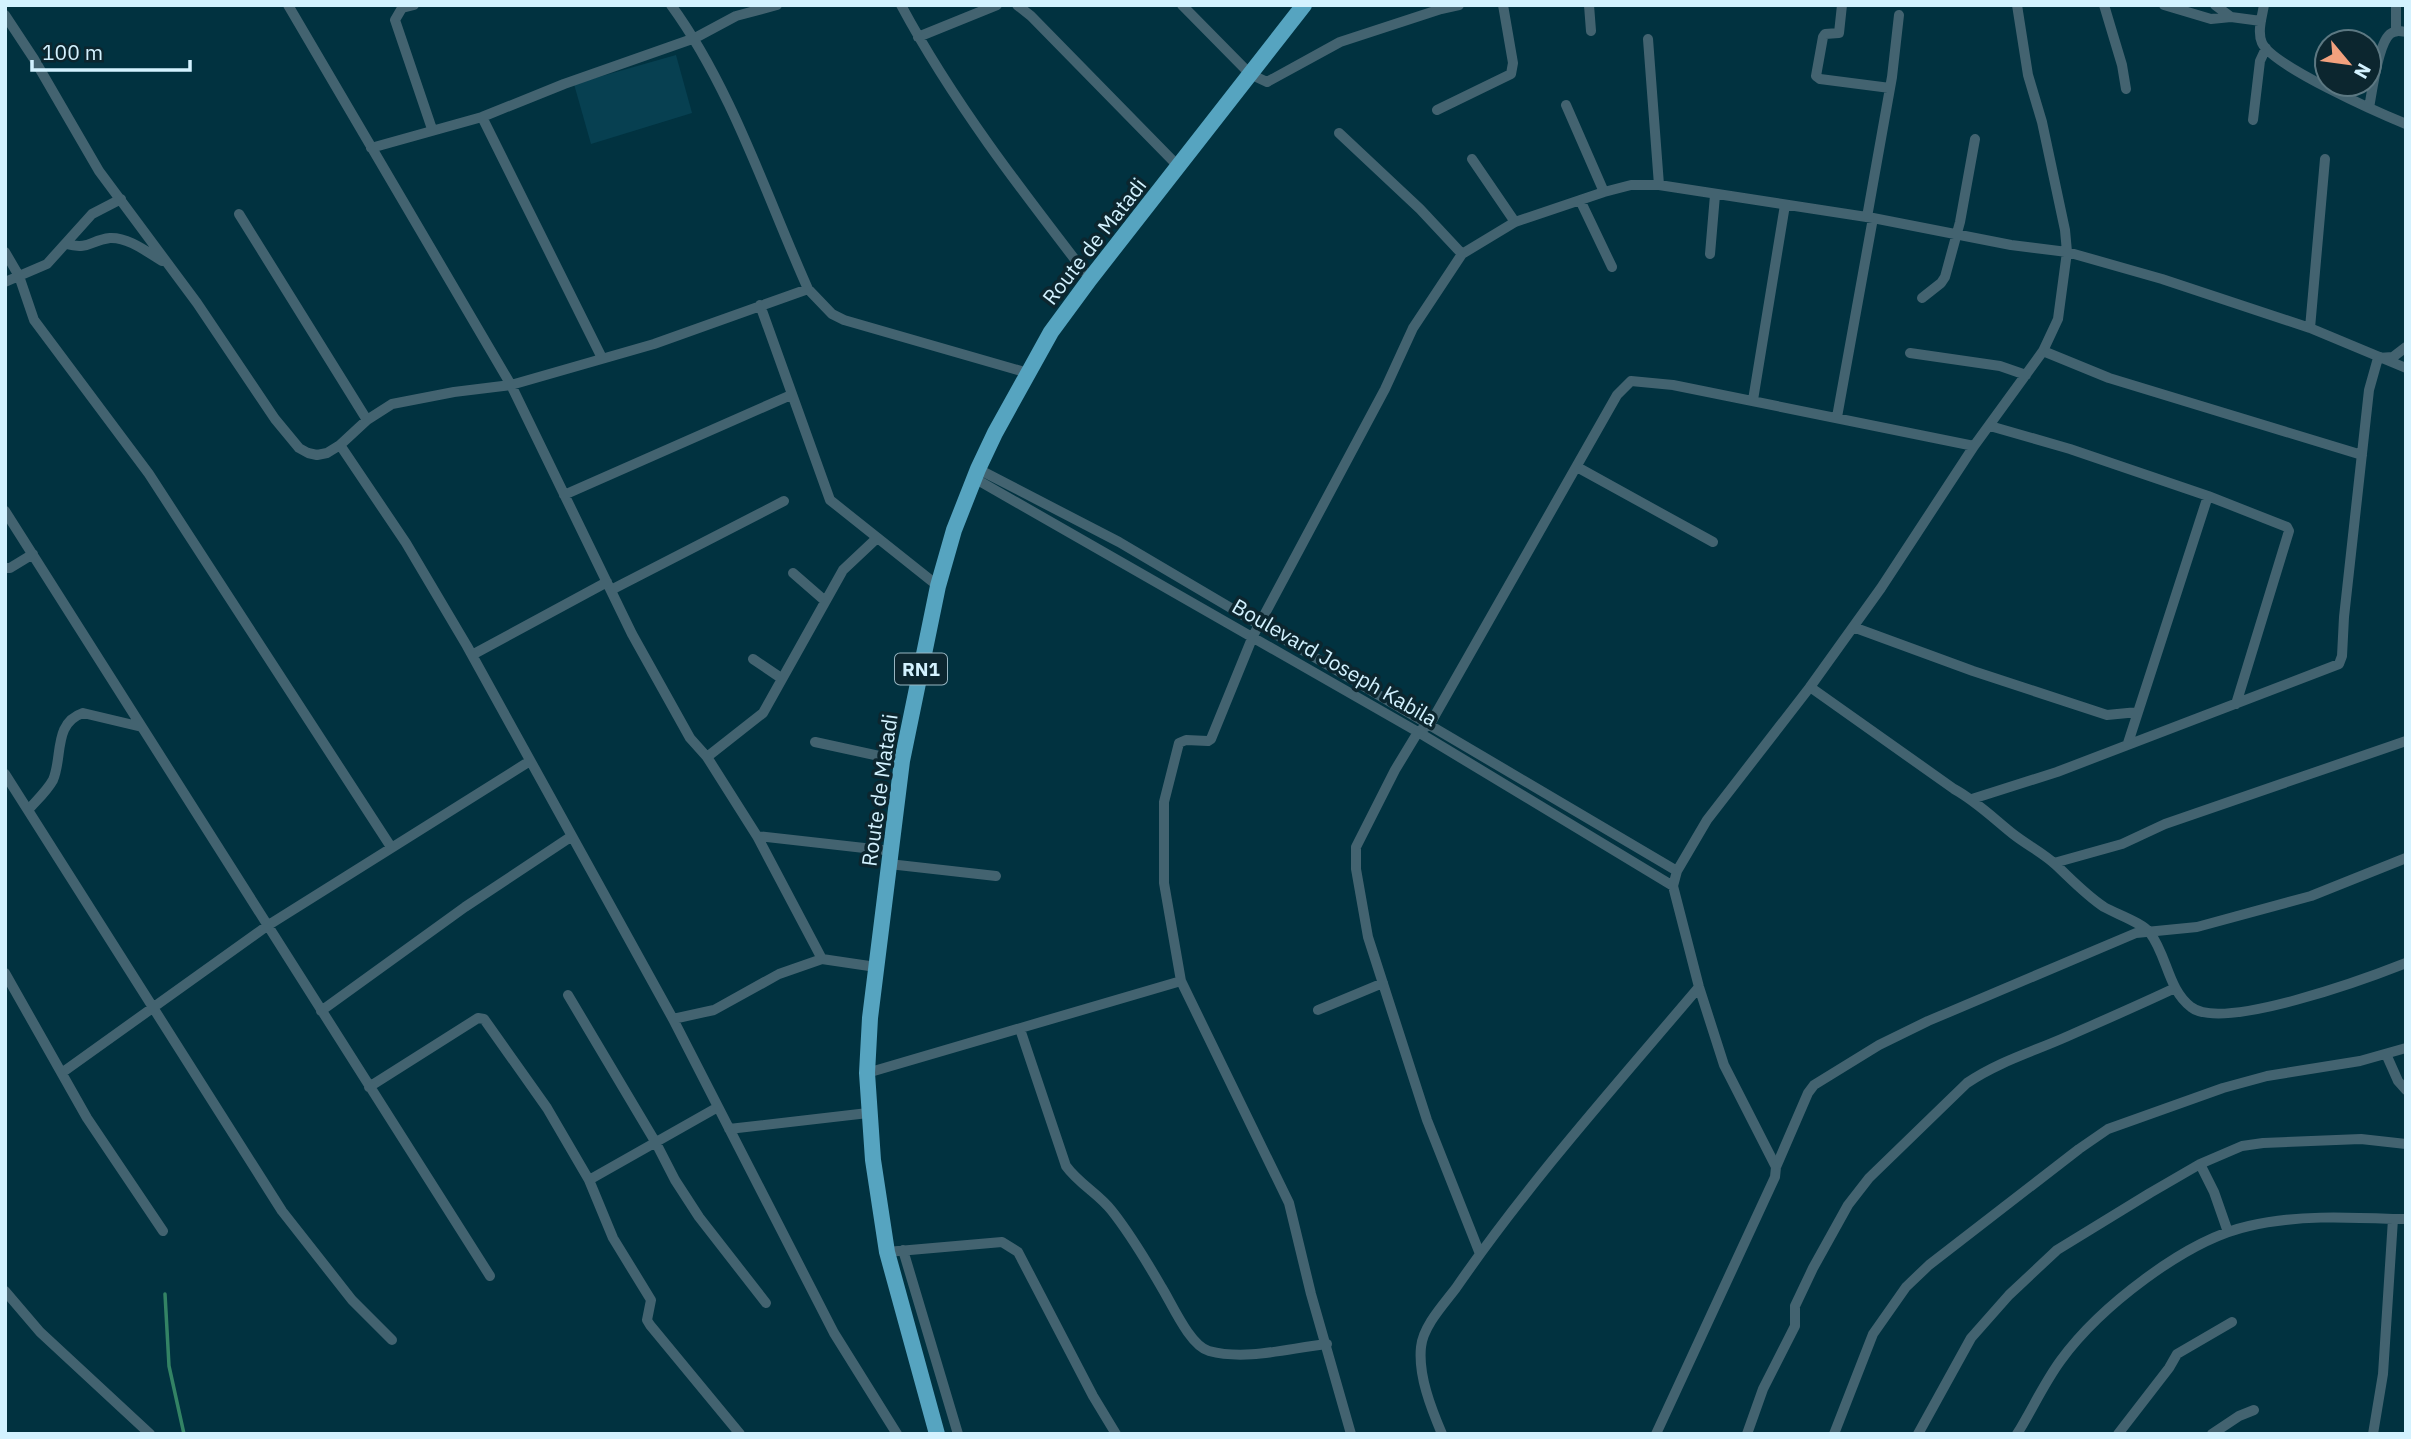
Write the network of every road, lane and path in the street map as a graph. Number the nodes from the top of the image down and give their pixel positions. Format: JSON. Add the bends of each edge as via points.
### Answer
{"nodes":[{"id":1,"x":288,"y":5,"type":"edge"},
{"id":2,"x":414,"y":5,"type":"edge"},
{"id":3,"x":671,"y":5,"type":"edge"},
{"id":4,"x":777,"y":5,"type":"edge"},
{"id":5,"x":901,"y":5,"type":"edge"},
{"id":6,"x":997,"y":5,"type":"edge"},
{"id":7,"x":1017,"y":5,"type":"edge"},
{"id":8,"x":1182,"y":5,"type":"edge"},
{"id":9,"x":1304,"y":5,"type":"edge"},
{"id":10,"x":1459,"y":5,"type":"edge"},
{"id":11,"x":1503,"y":5,"type":"edge"},
{"id":12,"x":1589,"y":5,"type":"edge"},
{"id":13,"x":1842,"y":5,"type":"edge"},
{"id":14,"x":2017,"y":5,"type":"edge"},
{"id":15,"x":2104,"y":5,"type":"edge"},
{"id":16,"x":2164,"y":5,"type":"edge"},
{"id":17,"x":2215,"y":5,"type":"edge"},
{"id":18,"x":2264,"y":5,"type":"edge"},
{"id":19,"x":2396,"y":5,"type":"edge"},
{"id":20,"x":5,"y":15,"type":"edge"},
{"id":21,"x":1899,"y":15,"type":"dead end"},
{"id":22,"x":2231,"y":17,"type":"junction"},
{"id":23,"x":2261,"y":21,"type":"junction"},
{"id":24,"x":1591,"y":32,"type":"dead end"},
{"id":25,"x":2401,"y":32,"type":"edge"},
{"id":26,"x":918,"y":37,"type":"junction"},
{"id":27,"x":695,"y":38,"type":"junction"},
{"id":28,"x":1648,"y":38,"type":"dead end"},
{"id":29,"x":2266,"y":48,"type":"junction"},
{"id":30,"x":1250,"y":74,"type":"junction"},
{"id":31,"x":1890,"y":88,"type":"junction"},
{"id":32,"x":2126,"y":89,"type":"dead end"},
{"id":33,"x":1566,"y":105,"type":"dead end"},
{"id":34,"x":2369,"y":108,"type":"junction"},
{"id":35,"x":1437,"y":110,"type":"dead end"},
{"id":36,"x":482,"y":117,"type":"junction"},
{"id":37,"x":2253,"y":120,"type":"dead end"},
{"id":38,"x":2406,"y":124,"type":"edge"},
{"id":39,"x":432,"y":130,"type":"junction"},
{"id":40,"x":1339,"y":133,"type":"dead end"},
{"id":41,"x":1975,"y":139,"type":"dead end"},
{"id":42,"x":371,"y":148,"type":"junction"},
{"id":43,"x":1472,"y":159,"type":"dead end"},
{"id":44,"x":2325,"y":159,"type":"dead end"},
{"id":45,"x":1178,"y":166,"type":"junction"},
{"id":46,"x":1659,"y":185,"type":"junction"},
{"id":47,"x":1604,"y":192,"type":"junction"},
{"id":48,"x":1715,"y":195,"type":"junction"},
{"id":49,"x":121,"y":199,"type":"junction"},
{"id":50,"x":1580,"y":200,"type":"junction"},
{"id":51,"x":1785,"y":205,"type":"junction"},
{"id":52,"x":239,"y":214,"type":"dead end"},
{"id":53,"x":1870,"y":217,"type":"junction"},
{"id":54,"x":1515,"y":222,"type":"junction"},
{"id":55,"x":1955,"y":235,"type":"junction"},
{"id":56,"x":66,"y":244,"type":"junction"},
{"id":57,"x":5,"y":251,"type":"edge"},
{"id":58,"x":2067,"y":252,"type":"junction"},
{"id":59,"x":1462,"y":254,"type":"junction"},
{"id":60,"x":1710,"y":254,"type":"dead end"},
{"id":61,"x":167,"y":263,"type":"junction"},
{"id":62,"x":1612,"y":267,"type":"dead end"},
{"id":63,"x":19,"y":275,"type":"junction"},
{"id":64,"x":1090,"y":279,"type":"junction"},
{"id":65,"x":5,"y":282,"type":"edge"},
{"id":66,"x":808,"y":289,"type":"junction"},
{"id":67,"x":1922,"y":298,"type":"dead end"},
{"id":68,"x":760,"y":305,"type":"junction"},
{"id":69,"x":2311,"y":328,"type":"junction"},
{"id":70,"x":2406,"y":347,"type":"edge"},
{"id":71,"x":2043,"y":351,"type":"junction"},
{"id":72,"x":1910,"y":353,"type":"dead end"},
{"id":73,"x":602,"y":358,"type":"junction"},
{"id":74,"x":2378,"y":358,"type":"junction"},
{"id":75,"x":2406,"y":368,"type":"edge"},
{"id":76,"x":1028,"y":373,"type":"junction"},
{"id":77,"x":2026,"y":375,"type":"junction"},
{"id":78,"x":511,"y":385,"type":"junction"},
{"id":79,"x":791,"y":396,"type":"junction"},
{"id":80,"x":1754,"y":400,"type":"junction"},
{"id":81,"x":1837,"y":417,"type":"junction"},
{"id":82,"x":367,"y":421,"type":"junction"},
{"id":83,"x":1990,"y":426,"type":"junction"},
{"id":84,"x":340,"y":445,"type":"junction"},
{"id":85,"x":1974,"y":446,"type":"junction"},
{"id":86,"x":2362,"y":455,"type":"junction"},
{"id":87,"x":1577,"y":467,"type":"junction"},
{"id":88,"x":976,"y":473,"type":"junction"},
{"id":89,"x":564,"y":495,"type":"junction"},
{"id":90,"x":2208,"y":496,"type":"junction"},
{"id":91,"x":784,"y":501,"type":"dead end"},
{"id":92,"x":5,"y":512,"type":"edge"},
{"id":93,"x":877,"y":538,"type":"junction"},
{"id":94,"x":1713,"y":541,"type":"dead end"},
{"id":95,"x":33,"y":555,"type":"junction"},
{"id":96,"x":5,"y":568,"type":"edge"},
{"id":97,"x":793,"y":573,"type":"dead end"},
{"id":98,"x":609,"y":586,"type":"junction"},
{"id":99,"x":938,"y":586,"type":"junction"},
{"id":100,"x":824,"y":600,"type":"junction"},
{"id":101,"x":1259,"y":625,"type":"junction"},
{"id":102,"x":1853,"y":627,"type":"junction"},
{"id":103,"x":1253,"y":636,"type":"junction"},
{"id":104,"x":472,"y":655,"type":"junction"},
{"id":105,"x":753,"y":659,"type":"dead end"},
{"id":106,"x":780,"y":678,"type":"junction"},
{"id":107,"x":1810,"y":687,"type":"junction"},
{"id":108,"x":2236,"y":704,"type":"junction"},
{"id":109,"x":2138,"y":712,"type":"junction"},
{"id":110,"x":1430,"y":724,"type":"junction"},
{"id":111,"x":142,"y":727,"type":"junction"},
{"id":112,"x":1418,"y":732,"type":"junction"},
{"id":113,"x":2406,"y":741,"type":"edge"},
{"id":114,"x":815,"y":742,"type":"dead end"},
{"id":115,"x":2128,"y":743,"type":"junction"},
{"id":116,"x":707,"y":757,"type":"junction"},
{"id":117,"x":530,"y":761,"type":"junction"},
{"id":118,"x":902,"y":761,"type":"junction"},
{"id":119,"x":5,"y":774,"type":"edge"},
{"id":120,"x":1972,"y":799,"type":"junction"},
{"id":121,"x":28,"y":810,"type":"junction"},
{"id":122,"x":572,"y":836,"type":"junction"},
{"id":123,"x":757,"y":836,"type":"junction"},
{"id":124,"x":391,"y":847,"type":"junction"},
{"id":125,"x":890,"y":858,"type":"junction"},
{"id":126,"x":2406,"y":858,"type":"edge"},
{"id":127,"x":2054,"y":863,"type":"junction"},
{"id":128,"x":1677,"y":871,"type":"junction"},
{"id":129,"x":996,"y":876,"type":"dead end"},
{"id":130,"x":1673,"y":886,"type":"junction"},
{"id":131,"x":267,"y":926,"type":"junction"},
{"id":132,"x":2149,"y":930,"type":"junction"},
{"id":133,"x":822,"y":958,"type":"junction"},
{"id":134,"x":2406,"y":963,"type":"edge"},
{"id":135,"x":876,"y":967,"type":"junction"},
{"id":136,"x":5,"y":973,"type":"edge"},
{"id":137,"x":1181,"y":981,"type":"junction"},
{"id":138,"x":1383,"y":984,"type":"junction"},
{"id":139,"x":1699,"y":987,"type":"junction"},
{"id":140,"x":2175,"y":988,"type":"junction"},
{"id":141,"x":568,"y":995,"type":"dead end"},
{"id":142,"x":153,"y":1006,"type":"junction"},
{"id":143,"x":1318,"y":1010,"type":"dead end"},
{"id":144,"x":321,"y":1011,"type":"junction"},
{"id":145,"x":673,"y":1019,"type":"junction"},
{"id":146,"x":1020,"y":1029,"type":"junction"},
{"id":147,"x":2406,"y":1048,"type":"edge"},
{"id":148,"x":2386,"y":1054,"type":"junction"},
{"id":149,"x":63,"y":1072,"type":"junction"},
{"id":150,"x":867,"y":1073,"type":"junction"},
{"id":151,"x":369,"y":1087,"type":"junction"},
{"id":152,"x":2406,"y":1090,"type":"edge"},
{"id":153,"x":718,"y":1107,"type":"junction"},
{"id":154,"x":868,"y":1114,"type":"junction"},
{"id":155,"x":729,"y":1129,"type":"junction"},
{"id":156,"x":656,"y":1143,"type":"junction"},
{"id":157,"x":2406,"y":1144,"type":"edge"},
{"id":158,"x":2200,"y":1164,"type":"junction"},
{"id":159,"x":1776,"y":1167,"type":"junction"},
{"id":160,"x":589,"y":1180,"type":"junction"},
{"id":161,"x":2393,"y":1219,"type":"junction"},
{"id":162,"x":2406,"y":1219,"type":"edge"},
{"id":163,"x":163,"y":1231,"type":"dead end"},
{"id":164,"x":2228,"y":1232,"type":"junction"},
{"id":165,"x":895,"y":1251,"type":"junction"},
{"id":166,"x":1480,"y":1254,"type":"junction"},
{"id":167,"x":490,"y":1276,"type":"dead end"},
{"id":168,"x":5,"y":1290,"type":"edge"},
{"id":169,"x":765,"y":1303,"type":"dead end"},
{"id":170,"x":2232,"y":1322,"type":"dead end"},
{"id":171,"x":392,"y":1340,"type":"dead end"},
{"id":172,"x":1327,"y":1344,"type":"junction"},
{"id":173,"x":2255,"y":1410,"type":"dead end"},
{"id":174,"x":149,"y":1434,"type":"edge"},
{"id":175,"x":740,"y":1434,"type":"edge"},
{"id":176,"x":897,"y":1434,"type":"edge"},
{"id":177,"x":937,"y":1434,"type":"edge"},
{"id":178,"x":958,"y":1434,"type":"edge"},
{"id":179,"x":1116,"y":1434,"type":"edge"},
{"id":180,"x":1350,"y":1434,"type":"edge"},
{"id":181,"x":1442,"y":1434,"type":"edge"},
{"id":182,"x":1656,"y":1434,"type":"edge"},
{"id":183,"x":1747,"y":1434,"type":"edge"},
{"id":184,"x":1834,"y":1434,"type":"edge"},
{"id":185,"x":1918,"y":1434,"type":"edge"},
{"id":186,"x":2017,"y":1434,"type":"edge"},
{"id":187,"x":2118,"y":1434,"type":"edge"},
{"id":188,"x":2212,"y":1434,"type":"edge"},
{"id":189,"x":2373,"y":1434,"type":"edge"}],
"edges":[{"from":1,"to":42,"type":"street"},
{"from":2,"to":39,"type":"street","via":[[402,8],[395,20]]},
{"from":3,"to":27,"type":"street"},
{"from":4,"to":27,"type":"street","via":[[736,16]]},
{"from":5,"to":26,"type":"street"},
{"from":6,"to":26,"type":"street"},
{"from":7,"to":45,"type":"street"},
{"from":8,"to":30,"type":"street"},
{"from":9,"to":30,"type":"highway","name":"Route de Matadi","number":"RN1"},
{"from":10,"to":30,"type":"street","via":[[1340,42],[1267,82]]},
{"from":11,"to":35,"type":"street","via":[[1511,75]]},
{"from":12,"to":24,"type":"street"},
{"from":13,"to":31,"type":"street","via":[[1839,33],[1823,37],[1816,76]]},
{"from":14,"to":58,"type":"street"},
{"from":15,"to":32,"type":"street"},
{"from":16,"to":22,"type":"street","via":[[2203,17]]},
{"from":17,"to":22,"type":"street"},
{"from":18,"to":23,"type":"street"},
{"from":19,"to":25,"type":"street"},
{"from":20,"to":49,"type":"street","via":[[89,156]]},
{"from":21,"to":31,"type":"street"},
{"from":22,"to":23,"type":"street"},
{"from":23,"to":29,"type":"street"},
{"from":25,"to":34,"type":"street","via":[[2384,44]]},
{"from":26,"to":64,"type":"street","via":[[1033,205]]},
{"from":27,"to":36,"type":"street"},
{"from":27,"to":66,"type":"street"},
{"from":28,"to":46,"type":"street"},
{"from":29,"to":34,"type":"street","via":[[2310,78]]},
{"from":29,"to":37,"type":"street","via":[[2260,61]]},
{"from":30,"to":45,"type":"highway","name":"Route de Matadi","number":"RN1"},
{"from":31,"to":53,"type":"street"},
{"from":33,"to":47,"type":"street"},
{"from":34,"to":38,"type":"street"},
{"from":36,"to":39,"type":"street"},
{"from":36,"to":73,"type":"street"},
{"from":39,"to":42,"type":"street"},
{"from":40,"to":59,"type":"street"},
{"from":41,"to":55,"type":"street"},
{"from":42,"to":78,"type":"street"},
{"from":43,"to":54,"type":"street"},
{"from":44,"to":69,"type":"street"},
{"from":45,"to":64,"type":"highway","name":"Route de Matadi","number":"RN1"},
{"from":46,"to":47,"type":"street","via":[[1631,185]]},
{"from":46,"to":48,"type":"street"},
{"from":47,"to":50,"type":"street"},
{"from":48,"to":51,"type":"street"},
{"from":48,"to":60,"type":"street"},
{"from":49,"to":56,"type":"street","via":[[92,214]]},
{"from":49,"to":61,"type":"street"},
{"from":50,"to":54,"type":"street"},
{"from":50,"to":62,"type":"street"},
{"from":51,"to":53,"type":"street"},
{"from":51,"to":80,"type":"street"},
{"from":52,"to":82,"type":"street"},
{"from":53,"to":55,"type":"street"},
{"from":53,"to":81,"type":"street"},
{"from":54,"to":59,"type":"street"},
{"from":55,"to":58,"type":"street"},
{"from":55,"to":67,"type":"street","via":[[1945,277]]},
{"from":56,"to":61,"type":"street","via":[[79,247],[122,239]]},
{"from":56,"to":63,"type":"street","via":[[47,264]]},
{"from":57,"to":63,"type":"street"},
{"from":58,"to":69,"type":"street"},
{"from":58,"to":71,"type":"street","via":[[2058,319]]},
{"from":59,"to":101,"type":"street","via":[[1413,328]]},
{"from":61,"to":84,"type":"street","via":[[299,448],[317,455]]},
{"from":63,"to":65,"type":"street"},
{"from":63,"to":124,"type":"street","via":[[34,320],[142,464]]},
{"from":64,"to":76,"type":"highway","name":"Route de Matadi","number":"RN1"},
{"from":66,"to":68,"type":"street"},
{"from":66,"to":76,"type":"street","via":[[844,320]]},
{"from":68,"to":73,"type":"street"},
{"from":68,"to":79,"type":"street"},
{"from":69,"to":74,"type":"street"},
{"from":70,"to":74,"type":"street","via":[[2393,357]]},
{"from":71,"to":77,"type":"street"},
{"from":71,"to":86,"type":"street","via":[[2109,378]]},
{"from":72,"to":77,"type":"street","via":[[2000,366]]},
{"from":73,"to":78,"type":"street"},
{"from":74,"to":75,"type":"street"},
{"from":74,"to":86,"type":"street","via":[[2369,390]]},
{"from":76,"to":88,"type":"highway","name":"Route de Matadi","number":"RN1"},
{"from":77,"to":83,"type":"street"},
{"from":78,"to":82,"type":"street","via":[[392,404]]},
{"from":78,"to":89,"type":"street"},
{"from":79,"to":89,"type":"street"},
{"from":79,"to":93,"type":"street","via":[[826,494],[835,507]]},
{"from":80,"to":81,"type":"street"},
{"from":80,"to":87,"type":"street","via":[[1631,381],[1617,395]]},
{"from":81,"to":85,"type":"street"},
{"from":82,"to":84,"type":"street"},
{"from":83,"to":85,"type":"street"},
{"from":83,"to":90,"type":"street"},
{"from":84,"to":104,"type":"street","via":[[406,542]]},
{"from":85,"to":102,"type":"street"},
{"from":86,"to":108,"type":"street","via":[[2339,664]]},
{"from":87,"to":94,"type":"street"},
{"from":87,"to":110,"type":"street"},
{"from":88,"to":99,"type":"highway","name":"Route de Matadi","number":"RN1"},
{"from":88,"to":101,"type":"street","name":"Boulevard Joseph Kabila","via":[[1119,542]]},
{"from":88,"to":103,"type":"street","name":"Boulevard Joseph Kabila"},
{"from":89,"to":98,"type":"street"},
{"from":90,"to":108,"type":"street","via":[[2284,524],[2289,531]]},
{"from":90,"to":109,"type":"street"},
{"from":91,"to":98,"type":"street"},
{"from":92,"to":95,"type":"street"},
{"from":93,"to":99,"type":"street"},
{"from":93,"to":100,"type":"street","via":[[843,570]]},
{"from":95,"to":96,"type":"street"},
{"from":95,"to":111,"type":"street"},
{"from":97,"to":100,"type":"street"},
{"from":98,"to":104,"type":"street"},
{"from":98,"to":116,"type":"street","via":[[690,738]]},
{"from":99,"to":118,"type":"highway","name":"Route de Matadi","number":"RN1"},
{"from":100,"to":106,"type":"street"},
{"from":101,"to":103,"type":"street"},
{"from":101,"to":110,"type":"street","name":"Boulevard Joseph Kabila"},
{"from":102,"to":107,"type":"street"},
{"from":102,"to":109,"type":"street","via":[[2107,715]]},
{"from":103,"to":112,"type":"street","name":"Boulevard Joseph Kabila"},
{"from":103,"to":137,"type":"street","via":[[1211,739],[1179,743],[1164,802],[1164,883]]},
{"from":104,"to":117,"type":"street"},
{"from":105,"to":106,"type":"street"},
{"from":106,"to":116,"type":"street","via":[[762,713]]},
{"from":107,"to":120,"type":"street"},
{"from":107,"to":128,"type":"street","via":[[1707,820]]},
{"from":108,"to":115,"type":"street"},
{"from":109,"to":115,"type":"street"},
{"from":110,"to":112,"type":"street"},
{"from":110,"to":128,"type":"street","name":"Boulevard Joseph Kabila"},
{"from":111,"to":121,"type":"street","via":[[83,713],[74,716],[62,733],[54,777]]},
{"from":111,"to":131,"type":"street"},
{"from":112,"to":130,"type":"street","name":"Boulevard Joseph Kabila"},
{"from":112,"to":138,"type":"street","via":[[1356,847],[1368,937]]},
{"from":113,"to":127,"type":"street","via":[[2165,824],[2122,844]]},
{"from":114,"to":118,"type":"street"},
{"from":115,"to":120,"type":"street"},
{"from":116,"to":123,"type":"street"},
{"from":117,"to":122,"type":"street"},
{"from":117,"to":124,"type":"street"},
{"from":118,"to":125,"type":"highway","name":"Route de Matadi","number":"RN1"},
{"from":119,"to":121,"type":"street"},
{"from":120,"to":127,"type":"street"},
{"from":121,"to":142,"type":"street"},
{"from":122,"to":144,"type":"street"},
{"from":122,"to":145,"type":"street"},
{"from":123,"to":125,"type":"street"},
{"from":123,"to":133,"type":"street"},
{"from":124,"to":131,"type":"street"},
{"from":125,"to":129,"type":"street"},
{"from":125,"to":135,"type":"highway","name":"Route de Matadi","number":"RN1"},
{"from":126,"to":132,"type":"street","via":[[2311,896],[2197,927]]},
{"from":127,"to":132,"type":"street","via":[[2089,897]]},
{"from":128,"to":130,"type":"street"},
{"from":130,"to":139,"type":"street"},
{"from":131,"to":142,"type":"street"},
{"from":131,"to":144,"type":"street"},
{"from":132,"to":140,"type":"street"},
{"from":132,"to":159,"type":"street","via":[[1928,1021],[1832,1073],[1808,1093]]},
{"from":133,"to":135,"type":"street"},
{"from":133,"to":145,"type":"street","via":[[779,974],[714,1010]]},
{"from":134,"to":140,"type":"street","via":[[2244,1013],[2200,1012]]},
{"from":135,"to":150,"type":"highway","name":"Route de Matadi","number":"RN1"},
{"from":136,"to":149,"type":"street"},
{"from":137,"to":146,"type":"street"},
{"from":137,"to":172,"type":"street","via":[[1289,1203]]},
{"from":138,"to":143,"type":"street"},
{"from":138,"to":166,"type":"street","via":[[1427,1121]]},
{"from":139,"to":159,"type":"street","via":[[1724,1065]]},
{"from":139,"to":166,"type":"street","via":[[1557,1154]]},
{"from":140,"to":183,"type":"street","via":[[2002,1063],[1967,1083],[1869,1178],[1848,1205],[1813,1268],[1795,1306],[1795,1326],[1763,1389]]},
{"from":141,"to":156,"type":"street"},
{"from":142,"to":149,"type":"street"},
{"from":142,"to":171,"type":"street","via":[[282,1211],[352,1300]]},
{"from":144,"to":151,"type":"street"},
{"from":145,"to":153,"type":"street"},
{"from":146,"to":150,"type":"street"},
{"from":146,"to":172,"type":"street","via":[[1066,1166],[1112,1210],[1190,1336],[1209,1351],[1245,1354]]},
{"from":147,"to":148,"type":"street"},
{"from":148,"to":152,"type":"street"},
{"from":148,"to":184,"type":"street","via":[[2232,1085],[2108,1129],[1906,1287],[1873,1334]]},
{"from":149,"to":163,"type":"street","via":[[86,1118]]},
{"from":150,"to":154,"type":"highway","name":"Route de Matadi","number":"RN1"},
{"from":151,"to":160,"type":"street","via":[[478,1018],[484,1019],[547,1108]]},
{"from":151,"to":167,"type":"street"},
{"from":153,"to":155,"type":"street"},
{"from":153,"to":156,"type":"street"},
{"from":154,"to":155,"type":"street"},
{"from":154,"to":165,"type":"highway","name":"Route de Matadi","number":"RN1"},
{"from":155,"to":176,"type":"street","via":[[834,1333]]},
{"from":156,"to":160,"type":"street"},
{"from":156,"to":169,"type":"street","via":[[675,1180]]},
{"from":157,"to":158,"type":"street","via":[[2361,1139],[2263,1143],[2229,1150]]},
{"from":158,"to":164,"type":"street"},
{"from":158,"to":185,"type":"street","via":[[2057,1250],[2034,1270],[1970,1338]]},
{"from":159,"to":182,"type":"street","via":[[1776,1177]]},
{"from":160,"to":175,"type":"street","via":[[613,1238],[651,1300],[649,1325]]},
{"from":161,"to":162,"type":"street"},
{"from":161,"to":164,"type":"street","via":[[2301,1218]]},
{"from":161,"to":189,"type":"street","via":[[2384,1374]]},
{"from":164,"to":186,"type":"street","via":[[2186,1253],[2116,1300],[2059,1363]]},
{"from":165,"to":177,"type":"highway","name":"Route de Matadi","number":"RN1"},
{"from":165,"to":178,"type":"street"},
{"from":165,"to":179,"type":"street","via":[[1002,1242],[1018,1252]]},
{"from":166,"to":181,"type":"street","via":[[1421,1345],[1423,1380]]},
{"from":168,"to":174,"type":"street","via":[[40,1332]]},
{"from":170,"to":187,"type":"street","via":[[2175,1356]]},
{"from":172,"to":180,"type":"street"},
{"from":173,"to":188,"type":"street"}]}
